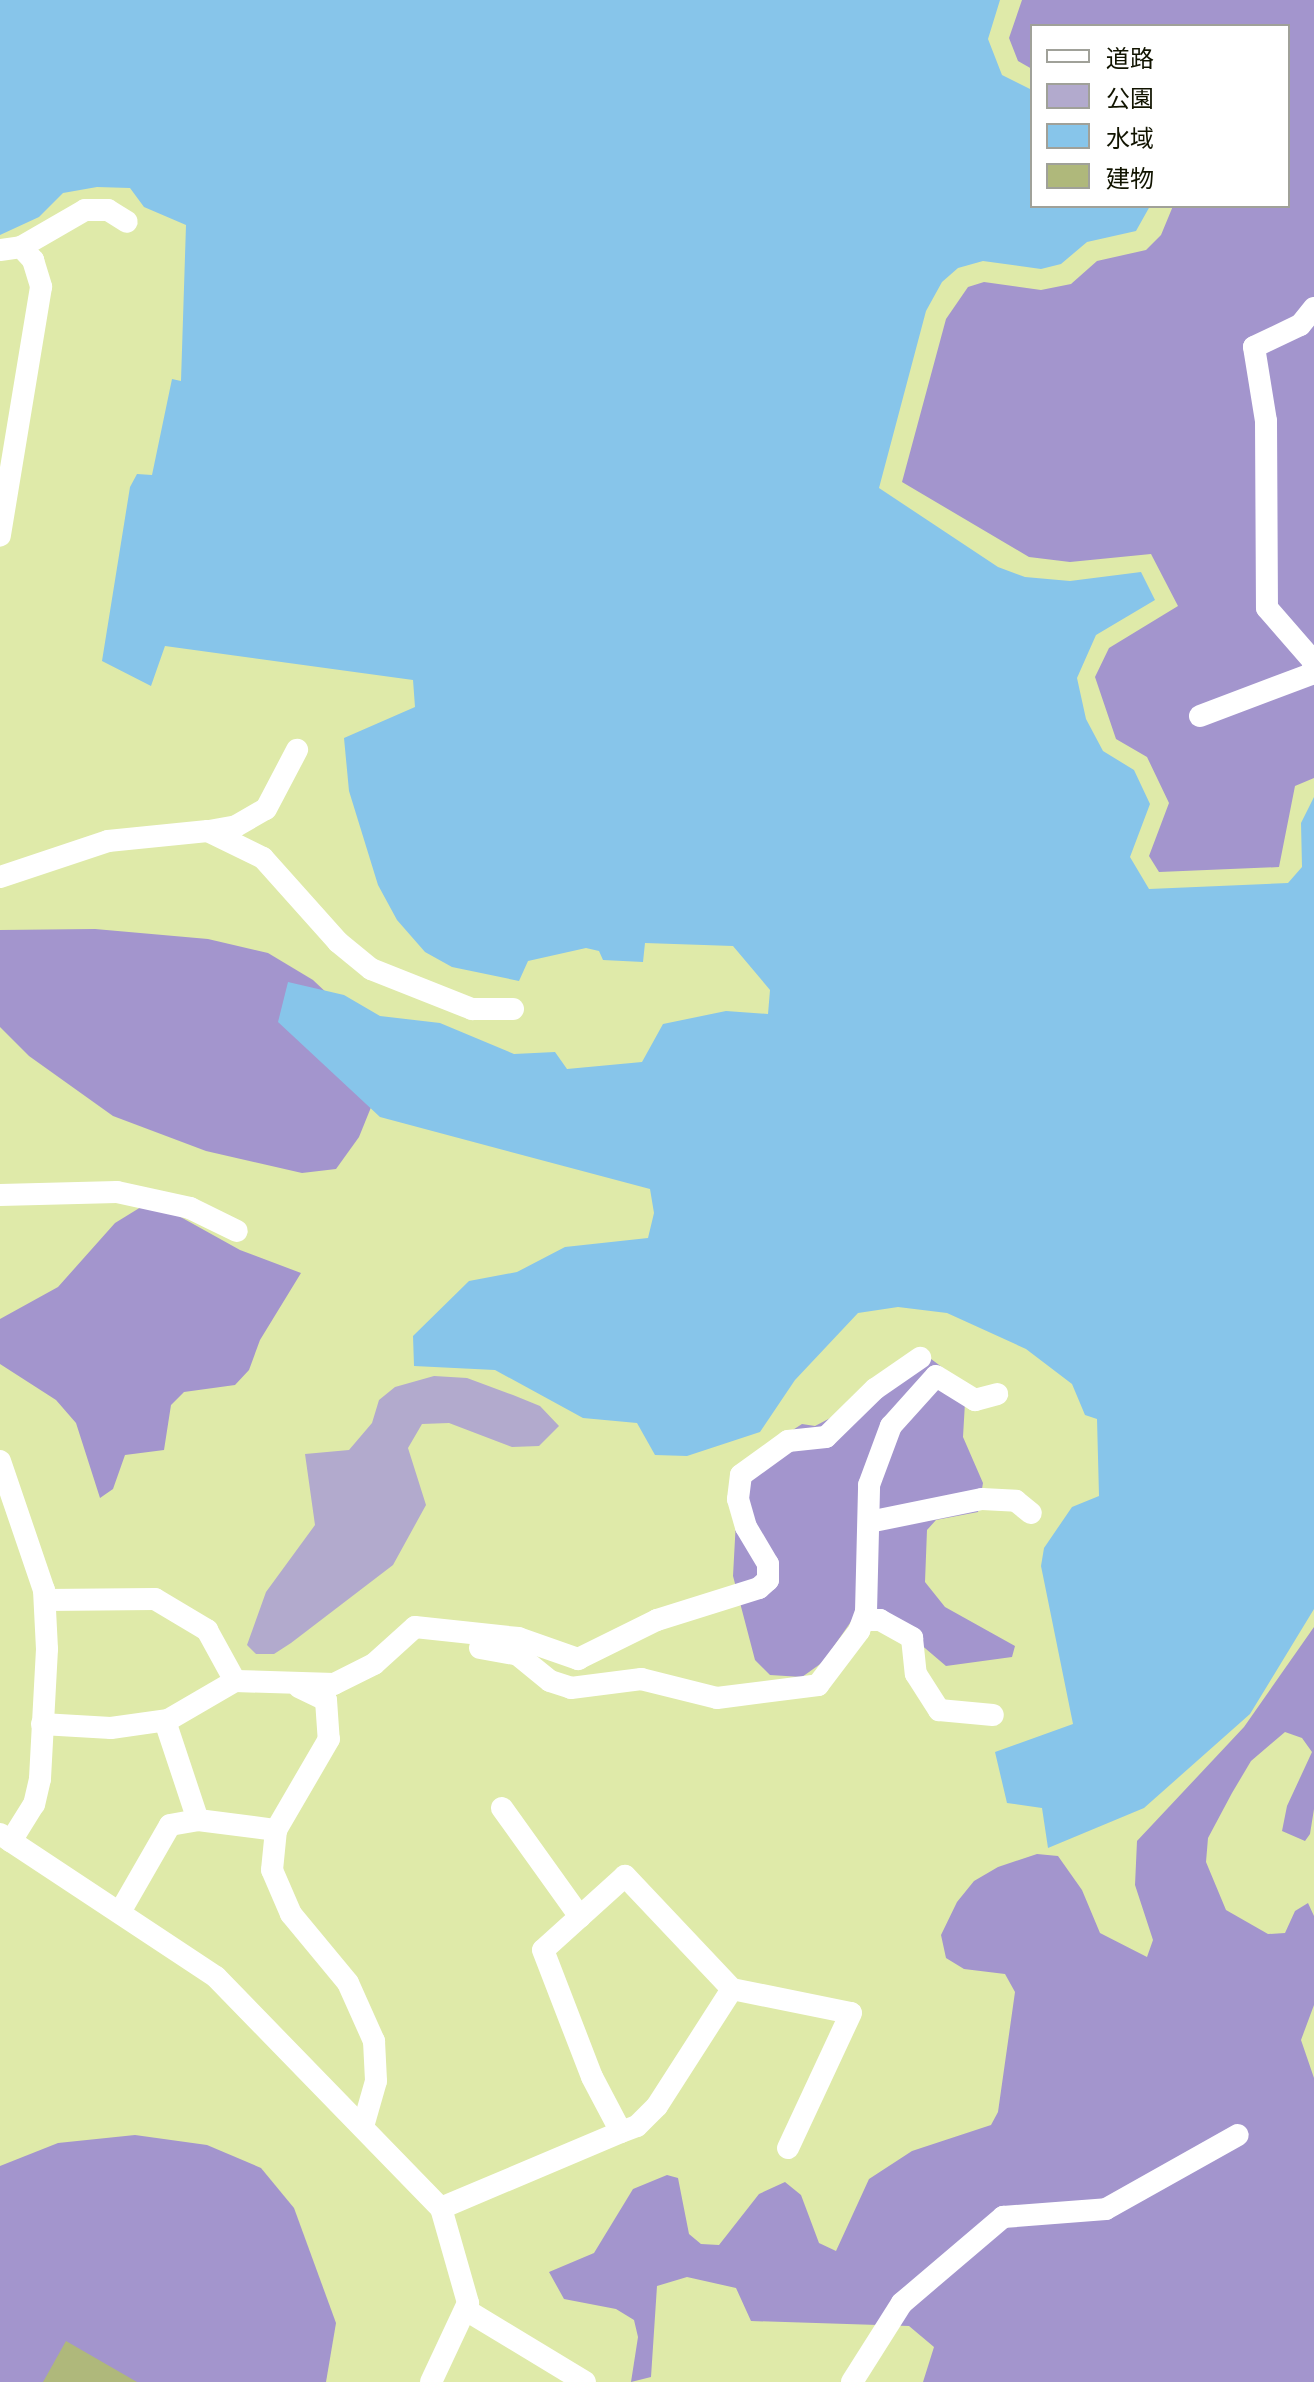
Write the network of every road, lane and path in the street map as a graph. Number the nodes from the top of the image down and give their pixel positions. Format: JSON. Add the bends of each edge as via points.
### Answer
{"nodes":[{"id":1,"x":127,"y":222,"type":"dead end"},
{"id":2,"x":11,"y":249,"type":"edge"},
{"id":3,"x":1314,"y":308,"type":"edge"},
{"id":4,"x":11,"y":383,"type":"edge"},
{"id":5,"x":3,"y":500,"type":"edge"},
{"id":6,"x":0,"y":536,"type":"edge"},
{"id":7,"x":1314,"y":663,"type":"edge"},
{"id":8,"x":1200,"y":716,"type":"dead end"},
{"id":9,"x":297,"y":750,"type":"dead end"},
{"id":10,"x":208,"y":831,"type":"junction"},
{"id":11,"x":0,"y":877,"type":"edge"},
{"id":12,"x":513,"y":1009,"type":"dead end"},
{"id":13,"x":0,"y":1195,"type":"edge"},
{"id":14,"x":237,"y":1231,"type":"dead end"},
{"id":15,"x":920,"y":1358,"type":"dead end"},
{"id":16,"x":997,"y":1394,"type":"dead end"},
{"id":17,"x":0,"y":1461,"type":"edge"},
{"id":18,"x":8,"y":1512,"type":"edge"},
{"id":19,"x":1031,"y":1513,"type":"dead end"},
{"id":20,"x":869,"y":1522,"type":"junction"},
{"id":21,"x":45,"y":1600,"type":"junction"},
{"id":22,"x":864,"y":1620,"type":"junction"},
{"id":23,"x":444,"y":1630,"type":"junction"},
{"id":24,"x":235,"y":1681,"type":"junction"},
{"id":25,"x":290,"y":1683,"type":"junction"},
{"id":26,"x":993,"y":1715,"type":"dead end"},
{"id":27,"x":165,"y":1721,"type":"junction"},
{"id":28,"x":42,"y":1724,"type":"junction"},
{"id":29,"x":502,"y":1808,"type":"dead end"},
{"id":30,"x":198,"y":1820,"type":"junction"},
{"id":31,"x":276,"y":1830,"type":"junction"},
{"id":32,"x":6,"y":1838,"type":"edge"},
{"id":33,"x":120,"y":1912,"type":"junction"},
{"id":34,"x":580,"y":1917,"type":"junction"},
{"id":35,"x":732,"y":1989,"type":"junction"},
{"id":36,"x":364,"y":2123,"type":"junction"},
{"id":37,"x":621,"y":2132,"type":"junction"},
{"id":38,"x":1238,"y":2135,"type":"dead end"},
{"id":39,"x":788,"y":2148,"type":"dead end"},
{"id":40,"x":441,"y":2208,"type":"junction"},
{"id":41,"x":466,"y":2310,"type":"junction"},
{"id":42,"x":431,"y":2382,"type":"edge"},
{"id":43,"x":585,"y":2382,"type":"edge"},
{"id":44,"x":852,"y":2382,"type":"edge"}],
"edges":[{"from":1,"to":2,"type":"street","via":[[108,210],[85,210]]},
{"from":2,"to":4,"type":"street","via":[[33,260],[41,287]]},
{"from":3,"to":7,"type":"street","via":[[1300,325],[1254,347],[1266,421],[1267,608]]},
{"from":4,"to":5,"type":"street"},
{"from":5,"to":6,"type":"street"},
{"from":7,"to":8,"type":"street","via":[[1311,674]]},
{"from":9,"to":10,"type":"street","via":[[266,809],[236,826]]},
{"from":10,"to":11,"type":"street","via":[[108,841]]},
{"from":10,"to":12,"type":"street","via":[[263,858],[338,942],[371,969],[472,1009]]},
{"from":13,"to":14,"type":"street","via":[[131,1194],[190,1208]]},
{"from":15,"to":23,"type":"street","via":[[875,1389],[826,1437],[788,1441],[741,1475],[738,1499],[746,1527],[768,1564],[768,1580],[759,1588],[657,1620],[578,1659],[518,1638]]},
{"from":16,"to":20,"type":"street","via":[[982,1402],[944,1378],[924,1382],[881,1442],[869,1485]]},
{"from":17,"to":18,"type":"street"},
{"from":18,"to":21,"type":"street"},
{"from":19,"to":20,"type":"street","via":[[1016,1501],[982,1499]]},
{"from":20,"to":22,"type":"street"},
{"from":21,"to":24,"type":"street","via":[[155,1599],[207,1630]]},
{"from":21,"to":28,"type":"street"},
{"from":22,"to":23,"type":"street","via":[[818,1685],[717,1698],[641,1679],[558,1686],[518,1655],[472,1648]]},
{"from":22,"to":26,"type":"street","via":[[880,1620],[912,1638],[916,1674],[939,1710]]},
{"from":23,"to":25,"type":"street","via":[[415,1627],[374,1664],[334,1684]]},
{"from":24,"to":25,"type":"street"},
{"from":24,"to":27,"type":"street"},
{"from":25,"to":31,"type":"street","via":[[326,1700],[331,1723],[316,1768]]},
{"from":27,"to":28,"type":"street","via":[[111,1728]]},
{"from":27,"to":30,"type":"street"},
{"from":28,"to":32,"type":"street","via":[[34,1804]]},
{"from":29,"to":34,"type":"street"},
{"from":30,"to":31,"type":"street"},
{"from":30,"to":33,"type":"street","via":[[170,1825]]},
{"from":31,"to":36,"type":"street","via":[[271,1850],[278,1894],[348,1983],[374,2041],[376,2081]]},
{"from":32,"to":33,"type":"street"},
{"from":33,"to":36,"type":"street","via":[[216,1977]]},
{"from":34,"to":35,"type":"street","via":[[625,1876]]},
{"from":34,"to":37,"type":"street","via":[[543,1950],[592,2077]]},
{"from":35,"to":37,"type":"street","via":[[657,2106]]},
{"from":35,"to":39,"type":"street","via":[[851,2013]]},
{"from":36,"to":40,"type":"street"},
{"from":37,"to":40,"type":"street"},
{"from":38,"to":44,"type":"street","via":[[1106,2209],[1022,2212],[990,2226],[902,2303]]},
{"from":40,"to":41,"type":"street"},
{"from":41,"to":42,"type":"street"},
{"from":41,"to":43,"type":"street"}]}
